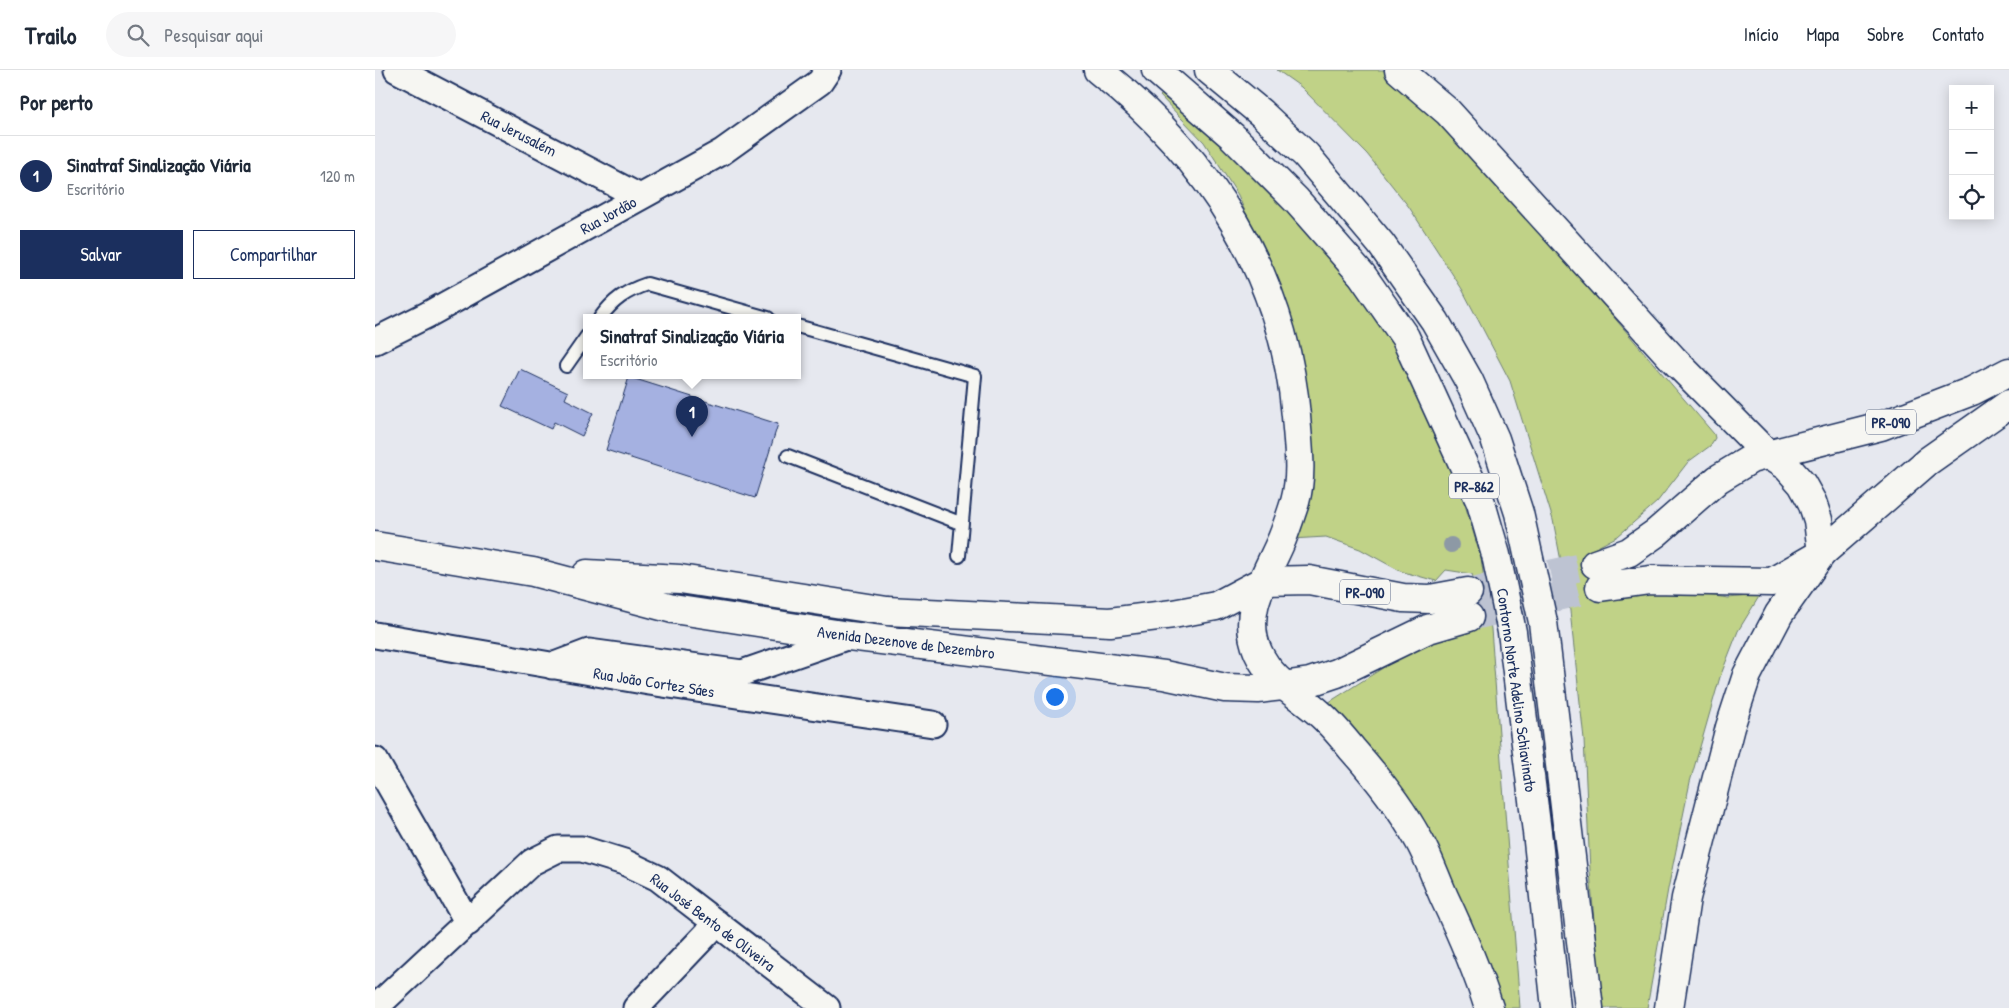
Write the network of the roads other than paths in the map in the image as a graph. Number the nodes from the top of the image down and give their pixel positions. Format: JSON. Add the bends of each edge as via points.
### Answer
{"nodes":[{"id":1,"x":397,"y":70,"type":"edge"},
{"id":2,"x":828,"y":70,"type":"edge"},
{"id":3,"x":1098,"y":70,"type":"edge"},
{"id":4,"x":1156,"y":70,"type":"edge"},
{"id":5,"x":1209,"y":70,"type":"edge"},
{"id":6,"x":1399,"y":70,"type":"edge"},
{"id":7,"x":640,"y":197,"type":"junction"},
{"id":8,"x":603,"y":314,"type":"edge"},
{"id":9,"x":755,"y":314,"type":"edge"},
{"id":10,"x":801,"y":327,"type":"edge"},
{"id":11,"x":375,"y":341,"type":"edge"},
{"id":12,"x":583,"y":342,"type":"edge"},
{"id":13,"x":566,"y":366,"type":"dead end"},
{"id":14,"x":2009,"y":372,"type":"edge"},
{"id":15,"x":2009,"y":404,"type":"edge"},
{"id":16,"x":1767,"y":454,"type":"junction"},
{"id":17,"x":788,"y":456,"type":"dead end"},
{"id":18,"x":961,"y":523,"type":"junction"},
{"id":19,"x":375,"y":546,"type":"edge"},
{"id":20,"x":1822,"y":553,"type":"junction"},
{"id":21,"x":959,"y":556,"type":"dead end"},
{"id":22,"x":533,"y":572,"type":"junction"},
{"id":23,"x":1263,"y":581,"type":"junction"},
{"id":24,"x":375,"y":635,"type":"edge"},
{"id":25,"x":849,"y":636,"type":"junction"},
{"id":26,"x":552,"y":666,"type":"junction"},
{"id":27,"x":1282,"y":686,"type":"junction"},
{"id":28,"x":933,"y":724,"type":"dead end"},
{"id":29,"x":375,"y":760,"type":"edge"},
{"id":30,"x":469,"y":923,"type":"junction"},
{"id":31,"x":717,"y":923,"type":"junction"},
{"id":32,"x":375,"y":1008,"type":"edge"},
{"id":33,"x":636,"y":1008,"type":"edge"},
{"id":34,"x":827,"y":1008,"type":"edge"},
{"id":35,"x":1489,"y":1008,"type":"edge"},
{"id":36,"x":1555,"y":1008,"type":"edge"},
{"id":37,"x":1589,"y":1008,"type":"edge"},
{"id":38,"x":1669,"y":1008,"type":"edge"}],
"edges":[{"from":1,"to":7,"type":"street","name":"Rua Jerusalém"},
{"from":2,"to":7,"type":"street","name":"Rua Jordão","via":[[820,82],[722,152]]},
{"from":3,"to":23,"type":"main road","via":[[1156,122],[1216,192],[1251,252],[1269,297],[1294,392],[1301,464],[1287,526]]},
{"from":4,"to":36,"type":"main road","name":"Contorno Norte Adelino Schiavinato","number":"PR-862","via":[[1232,136],[1296,200],[1363,275],[1405,336],[1481,503],[1512,632]]},
{"from":5,"to":37,"type":"main road","name":"Contorno Norte Adelino Schiavinato","number":"PR-862","via":[[1306,156],[1381,244],[1435,322],[1469,380],[1495,439],[1519,513],[1543,622]]},
{"from":6,"to":16,"type":"main road","via":[[1448,112],[1673,359]]},
{"from":7,"to":11,"type":"street","name":"Rua Jordão"},
{"from":8,"to":9,"type":"lane","via":[[611,302],[647,284]]},
{"from":10,"to":18,"type":"lane","via":[[975,376]]},
{"from":12,"to":13,"type":"lane"},
{"from":14,"to":16,"type":"main road","number":"PR-090","via":[[1899,419]]},
{"from":15,"to":20,"type":"main road","number":"PR-090","via":[[1928,461]]},
{"from":16,"to":20,"type":"main road","via":[[1787,467],[1809,496],[1818,520]]},
{"from":16,"to":20,"type":"main road","number":"PR-090","via":[[1751,459],[1718,479],[1656,532],[1597,576],[1772,582]]},
{"from":17,"to":18,"type":"lane"},
{"from":18,"to":21,"type":"lane"},
{"from":19,"to":22,"type":"main road","name":"Avenida Dezenove de Dezembro"},
{"from":20,"to":38,"type":"main road","via":[[1779,614],[1744,684],[1686,898]]},
{"from":22,"to":23,"type":"main road","name":"Avenida Dezenove de Dezembro","via":[[680,579],[887,611],[1110,622],[1216,606]]},
{"from":22,"to":25,"type":"main road","name":"Avenida Dezenove de Dezembro","via":[[673,609]]},
{"from":23,"to":27,"type":"main road","via":[[1252,608],[1254,640],[1259,654]]},
{"from":23,"to":27,"type":"main road","number":"PR-090","via":[[1309,580],[1403,598],[1469,605],[1428,629],[1337,673],[1310,682]]},
{"from":24,"to":26,"type":"street","name":"Rua João Cortez Sáes"},
{"from":25,"to":26,"type":"street","via":[[742,673],[589,652]]},
{"from":25,"to":27,"type":"main road","name":"Avenida Dezenove de Dezembro","via":[[1164,675],[1225,688]]},
{"from":26,"to":28,"type":"street","name":"Rua João Cortez Sáes"},
{"from":27,"to":35,"type":"main road","via":[[1320,714],[1390,794],[1418,838],[1478,974]]},
{"from":29,"to":30,"type":"street"},
{"from":30,"to":31,"type":"street","name":"Rua José Bento de Oliveira","via":[[532,862],[558,849],[582,849],[624,862],[658,878]]},
{"from":30,"to":32,"type":"street","name":"Rua José Bento de Oliveira"},
{"from":31,"to":33,"type":"street"},
{"from":31,"to":34,"type":"street","name":"Rua José Bento de Oliveira"}]}
